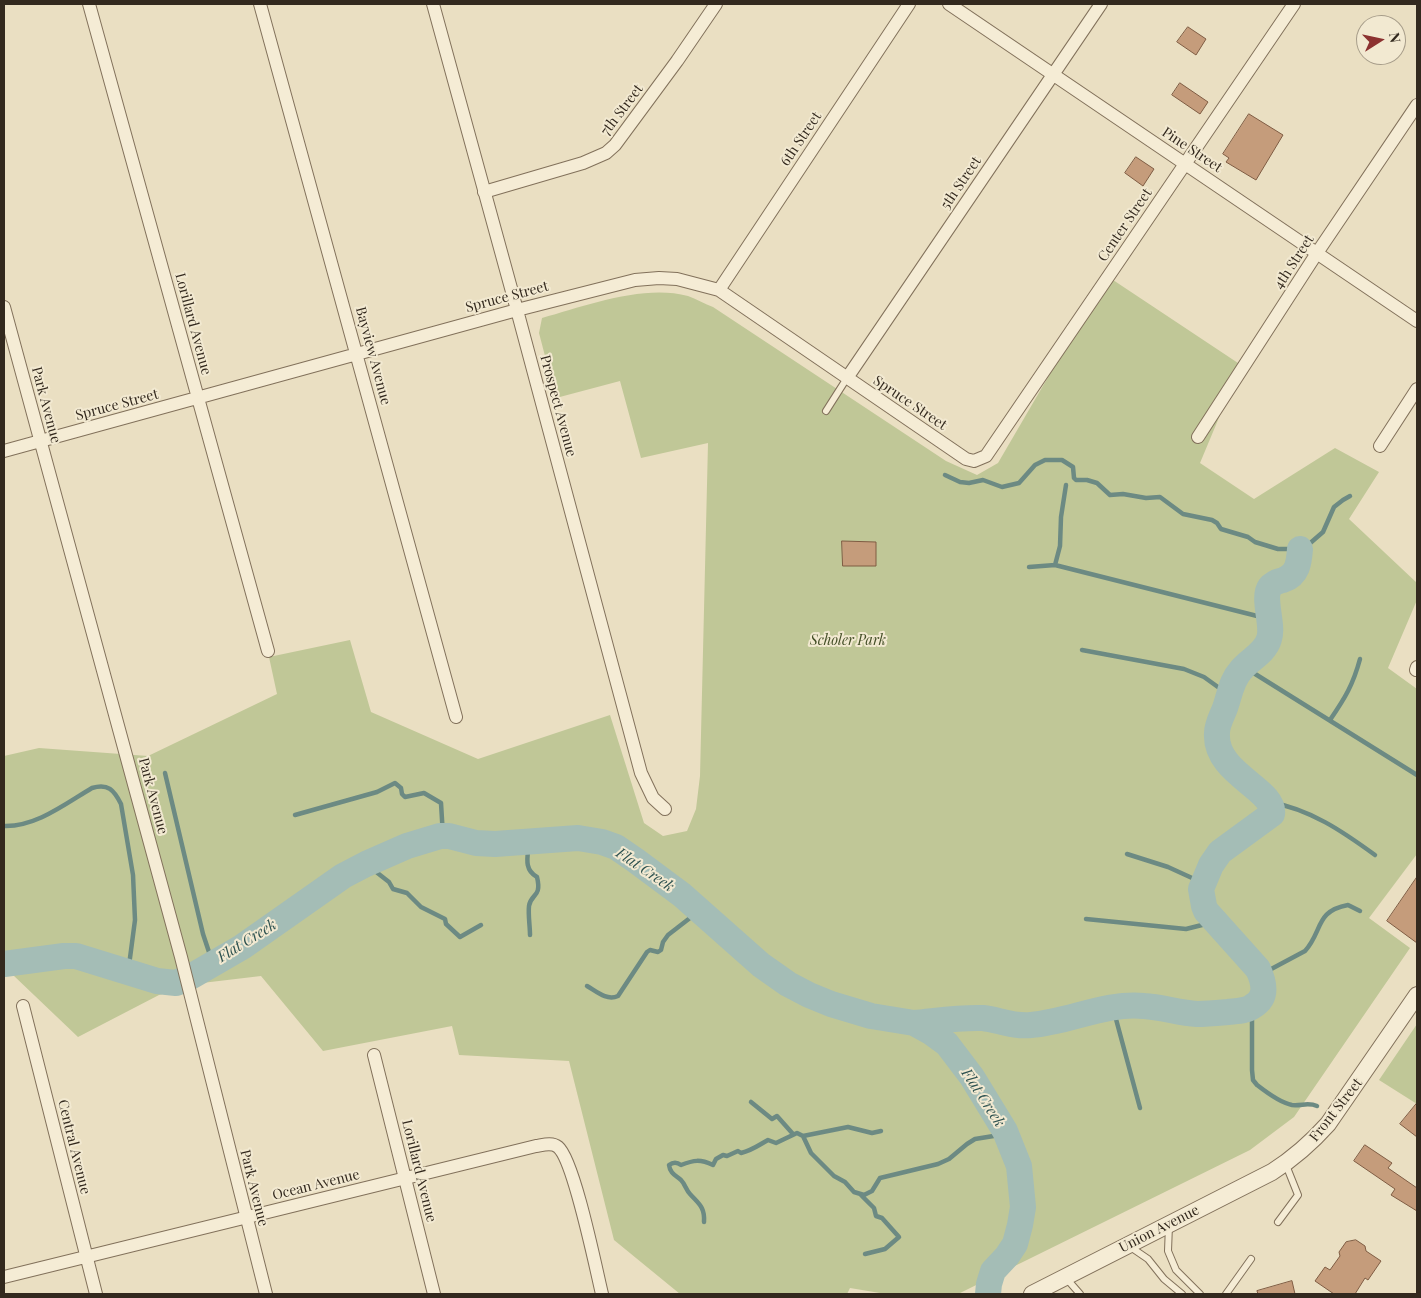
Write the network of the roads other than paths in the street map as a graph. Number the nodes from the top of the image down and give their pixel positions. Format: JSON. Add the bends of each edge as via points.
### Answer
{"nodes":[{"id":1,"x":89,"y":4,"type":"edge"},
{"id":2,"x":260,"y":4,"type":"edge"},
{"id":3,"x":433,"y":4,"type":"edge"},
{"id":4,"x":716,"y":4,"type":"edge"},
{"id":5,"x":909,"y":4,"type":"edge"},
{"id":6,"x":950,"y":4,"type":"edge"},
{"id":7,"x":1101,"y":4,"type":"edge"},
{"id":8,"x":1294,"y":4,"type":"edge"},
{"id":9,"x":1053,"y":74,"type":"junction"},
{"id":10,"x":1417,"y":105,"type":"edge"},
{"id":11,"x":1185,"y":163,"type":"junction"},
{"id":12,"x":484,"y":192,"type":"junction"},
{"id":13,"x":1317,"y":253,"type":"junction"},
{"id":14,"x":719,"y":290,"type":"junction"},
{"id":15,"x":4,"y":307,"type":"edge"},
{"id":16,"x":517,"y":310,"type":"junction"},
{"id":17,"x":1417,"y":321,"type":"edge"},
{"id":18,"x":357,"y":354,"type":"junction"},
{"id":19,"x":847,"y":378,"type":"junction"},
{"id":20,"x":1417,"y":389,"type":"edge"},
{"id":21,"x":198,"y":399,"type":"junction"},
{"id":22,"x":826,"y":411,"type":"dead end"},
{"id":23,"x":1198,"y":437,"type":"dead end"},
{"id":24,"x":41,"y":441,"type":"junction"},
{"id":25,"x":1380,"y":446,"type":"dead end"},
{"id":26,"x":4,"y":451,"type":"edge"},
{"id":27,"x":979,"y":460,"type":"joint"},
{"id":28,"x":268,"y":651,"type":"dead end"},
{"id":29,"x":456,"y":717,"type":"dead end"},
{"id":30,"x":665,"y":809,"type":"dead end"},
{"id":31,"x":1417,"y":995,"type":"edge"},
{"id":32,"x":23,"y":1006,"type":"dead end"},
{"id":33,"x":374,"y":1055,"type":"dead end"},
{"id":34,"x":1286,"y":1164,"type":"junction"},
{"id":35,"x":405,"y":1179,"type":"junction"},
{"id":36,"x":246,"y":1217,"type":"junction"},
{"id":37,"x":1278,"y":1222,"type":"dead end"},
{"id":38,"x":1169,"y":1224,"type":"junction"},
{"id":39,"x":1128,"y":1245,"type":"junction"},
{"id":40,"x":86,"y":1256,"type":"junction"},
{"id":41,"x":1251,"y":1259,"type":"dead end"},
{"id":42,"x":4,"y":1277,"type":"edge"},
{"id":43,"x":1065,"y":1277,"type":"junction"},
{"id":44,"x":96,"y":1294,"type":"edge"},
{"id":45,"x":266,"y":1294,"type":"edge"},
{"id":46,"x":434,"y":1294,"type":"edge"},
{"id":47,"x":602,"y":1294,"type":"edge"},
{"id":48,"x":1032,"y":1294,"type":"edge"},
{"id":49,"x":1080,"y":1294,"type":"edge"},
{"id":50,"x":1182,"y":1294,"type":"edge"},
{"id":51,"x":1200,"y":1294,"type":"edge"},
{"id":52,"x":1226,"y":1294,"type":"edge"}],
"edges":[{"from":1,"to":21,"type":"street","name":"Lorillard Avenue"},
{"from":2,"to":18,"type":"street","name":"Bayview Avenue"},
{"from":3,"to":12,"type":"street","name":"Prospect Avenue"},
{"from":4,"to":12,"type":"street","name":"7th Street","via":[[606,153],[583,163]]},
{"from":5,"to":14,"type":"street","name":"6th Street"},
{"from":6,"to":9,"type":"street","name":"Pine Street"},
{"from":7,"to":9,"type":"street","name":"5th Street"},
{"from":8,"to":11,"type":"street","name":"Center Street"},
{"from":9,"to":11,"type":"street","name":"Pine Street"},
{"from":9,"to":19,"type":"street","name":"5th Street"},
{"from":10,"to":13,"type":"street","name":"4th Street"},
{"from":11,"to":13,"type":"street","name":"Pine Street"},
{"from":11,"to":27,"type":"street","name":"Center Street","via":[[986,456]]},
{"from":12,"to":16,"type":"street","name":"Prospect Avenue"},
{"from":13,"to":17,"type":"street","name":"Pine Street"},
{"from":13,"to":23,"type":"street","name":"4th Street"},
{"from":14,"to":16,"type":"street","name":"Spruce Street","via":[[677,279],[635,280]]},
{"from":14,"to":19,"type":"street","name":"Spruce Street"},
{"from":15,"to":24,"type":"street","name":"Park Avenue"},
{"from":16,"to":18,"type":"street","name":"Spruce Street"},
{"from":16,"to":30,"type":"street","name":"Prospect Avenue","via":[[641,772],[653,798]]},
{"from":18,"to":21,"type":"street","name":"Spruce Street"},
{"from":18,"to":29,"type":"street","name":"Bayview Avenue"},
{"from":19,"to":22,"type":"lane"},
{"from":19,"to":27,"type":"street","name":"Spruce Street","via":[[966,459]]},
{"from":20,"to":25,"type":"street"},
{"from":21,"to":24,"type":"street","name":"Spruce Street"},
{"from":21,"to":28,"type":"street","name":"Lorillard Avenue"},
{"from":24,"to":26,"type":"street","name":"Spruce Street"},
{"from":24,"to":36,"type":"street","name":"Park Avenue","via":[[181,957]]},
{"from":31,"to":34,"type":"street","name":"Front Street","via":[[1328,1124]]},
{"from":32,"to":40,"type":"street","name":"Central Avenue"},
{"from":33,"to":35,"type":"street","name":"Lorillard Avenue"},
{"from":34,"to":37,"type":"lane","via":[[1298,1195]]},
{"from":34,"to":38,"type":"street","name":"Union Avenue"},
{"from":35,"to":36,"type":"street","name":"Ocean Avenue"},
{"from":35,"to":46,"type":"street","name":"Lorillard Avenue"},
{"from":35,"to":47,"type":"street","name":"Ocean Avenue","via":[[536,1146],[556,1145],[563,1152],[577,1192]]},
{"from":36,"to":40,"type":"street","name":"Ocean Avenue"},
{"from":36,"to":45,"type":"street","name":"Park Avenue"},
{"from":38,"to":39,"type":"street","name":"Union Avenue"},
{"from":38,"to":51,"type":"lane","via":[[1168,1251],[1176,1270]]},
{"from":39,"to":43,"type":"street","name":"Union Avenue"},
{"from":39,"to":50,"type":"lane","via":[[1148,1259]]},
{"from":40,"to":42,"type":"street","name":"Ocean Avenue"},
{"from":40,"to":44,"type":"street","name":"Central Avenue"},
{"from":41,"to":52,"type":"lane"},
{"from":43,"to":48,"type":"street","name":"Union Avenue"},
{"from":43,"to":49,"type":"lane"}]}
